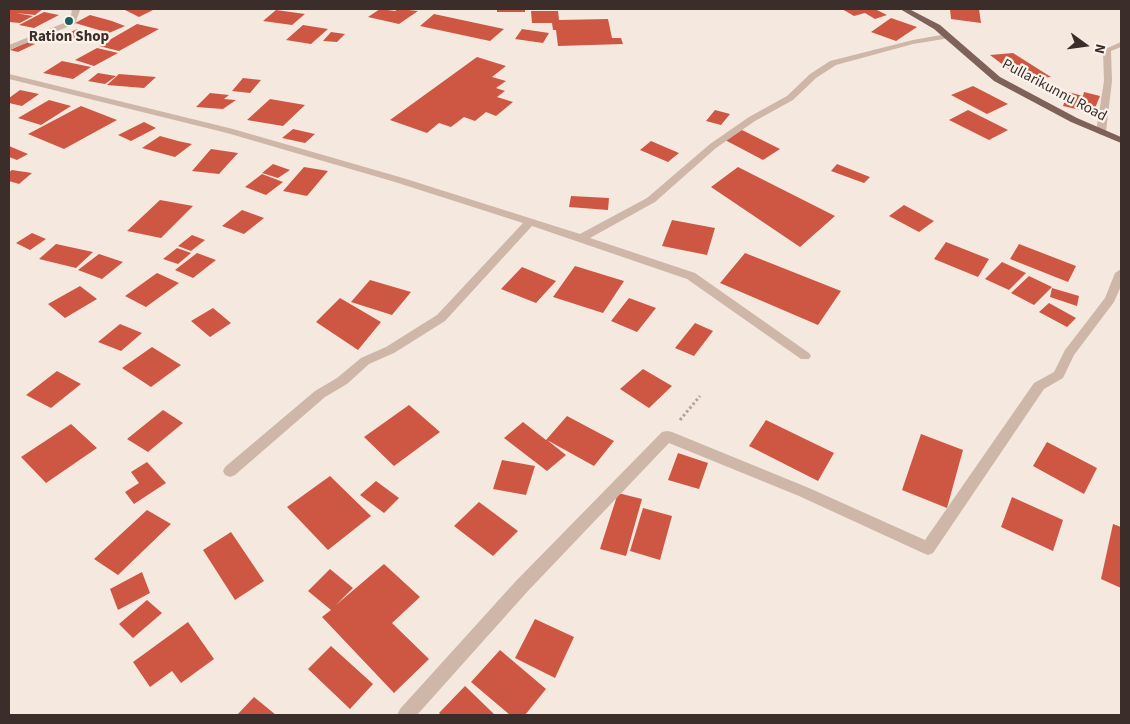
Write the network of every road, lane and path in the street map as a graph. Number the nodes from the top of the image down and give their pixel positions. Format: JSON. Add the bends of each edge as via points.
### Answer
{"nodes":[{"id":1,"x":73,"y":9,"type":"edge"},
{"id":2,"x":904,"y":9,"type":"edge"},
{"id":3,"x":947,"y":36,"type":"junction"},
{"id":4,"x":1121,"y":44,"type":"edge"},
{"id":5,"x":9,"y":48,"type":"edge"},
{"id":6,"x":9,"y":77,"type":"edge"},
{"id":7,"x":1100,"y":132,"type":"junction"},
{"id":8,"x":1121,"y":140,"type":"edge"},
{"id":9,"x":530,"y":222,"type":"junction"},
{"id":10,"x":581,"y":238,"type":"junction"},
{"id":11,"x":1121,"y":273,"type":"edge"},
{"id":12,"x":806,"y":356,"type":"dead end"},
{"id":13,"x":700,"y":396,"type":"dead end"},
{"id":14,"x":667,"y":436,"type":"junction"},
{"id":15,"x":230,"y":470,"type":"dead end"},
{"id":16,"x":406,"y":715,"type":"edge"}],
"edges":[{"from":1,"to":5,"type":"street","via":[[76,10],[72,22]]},
{"from":2,"to":3,"type":"main road","name":"Pullarikunnu Road"},
{"from":3,"to":7,"type":"main road","name":"Pullarikunnu Road","via":[[997,79]]},
{"from":3,"to":10,"type":"street","via":[[833,63],[813,76],[790,98],[752,118],[713,146],[651,200]]},
{"from":4,"to":7,"type":"street","via":[[1106,50],[1108,81]]},
{"from":6,"to":9,"type":"street","via":[[239,134]]},
{"from":7,"to":8,"type":"main road","name":"Pullarikunnu Road"},
{"from":9,"to":10,"type":"street"},
{"from":9,"to":15,"type":"street","via":[[441,318],[390,350],[365,361],[342,381],[320,394]]},
{"from":10,"to":12,"type":"street","via":[[691,276]]},
{"from":11,"to":14,"type":"street","via":[[1110,299],[1069,353],[1058,376],[1039,386],[928,548],[804,492]]},
{"from":13,"to":14,"type":"path"},
{"from":14,"to":16,"type":"street","via":[[521,587]]}]}
